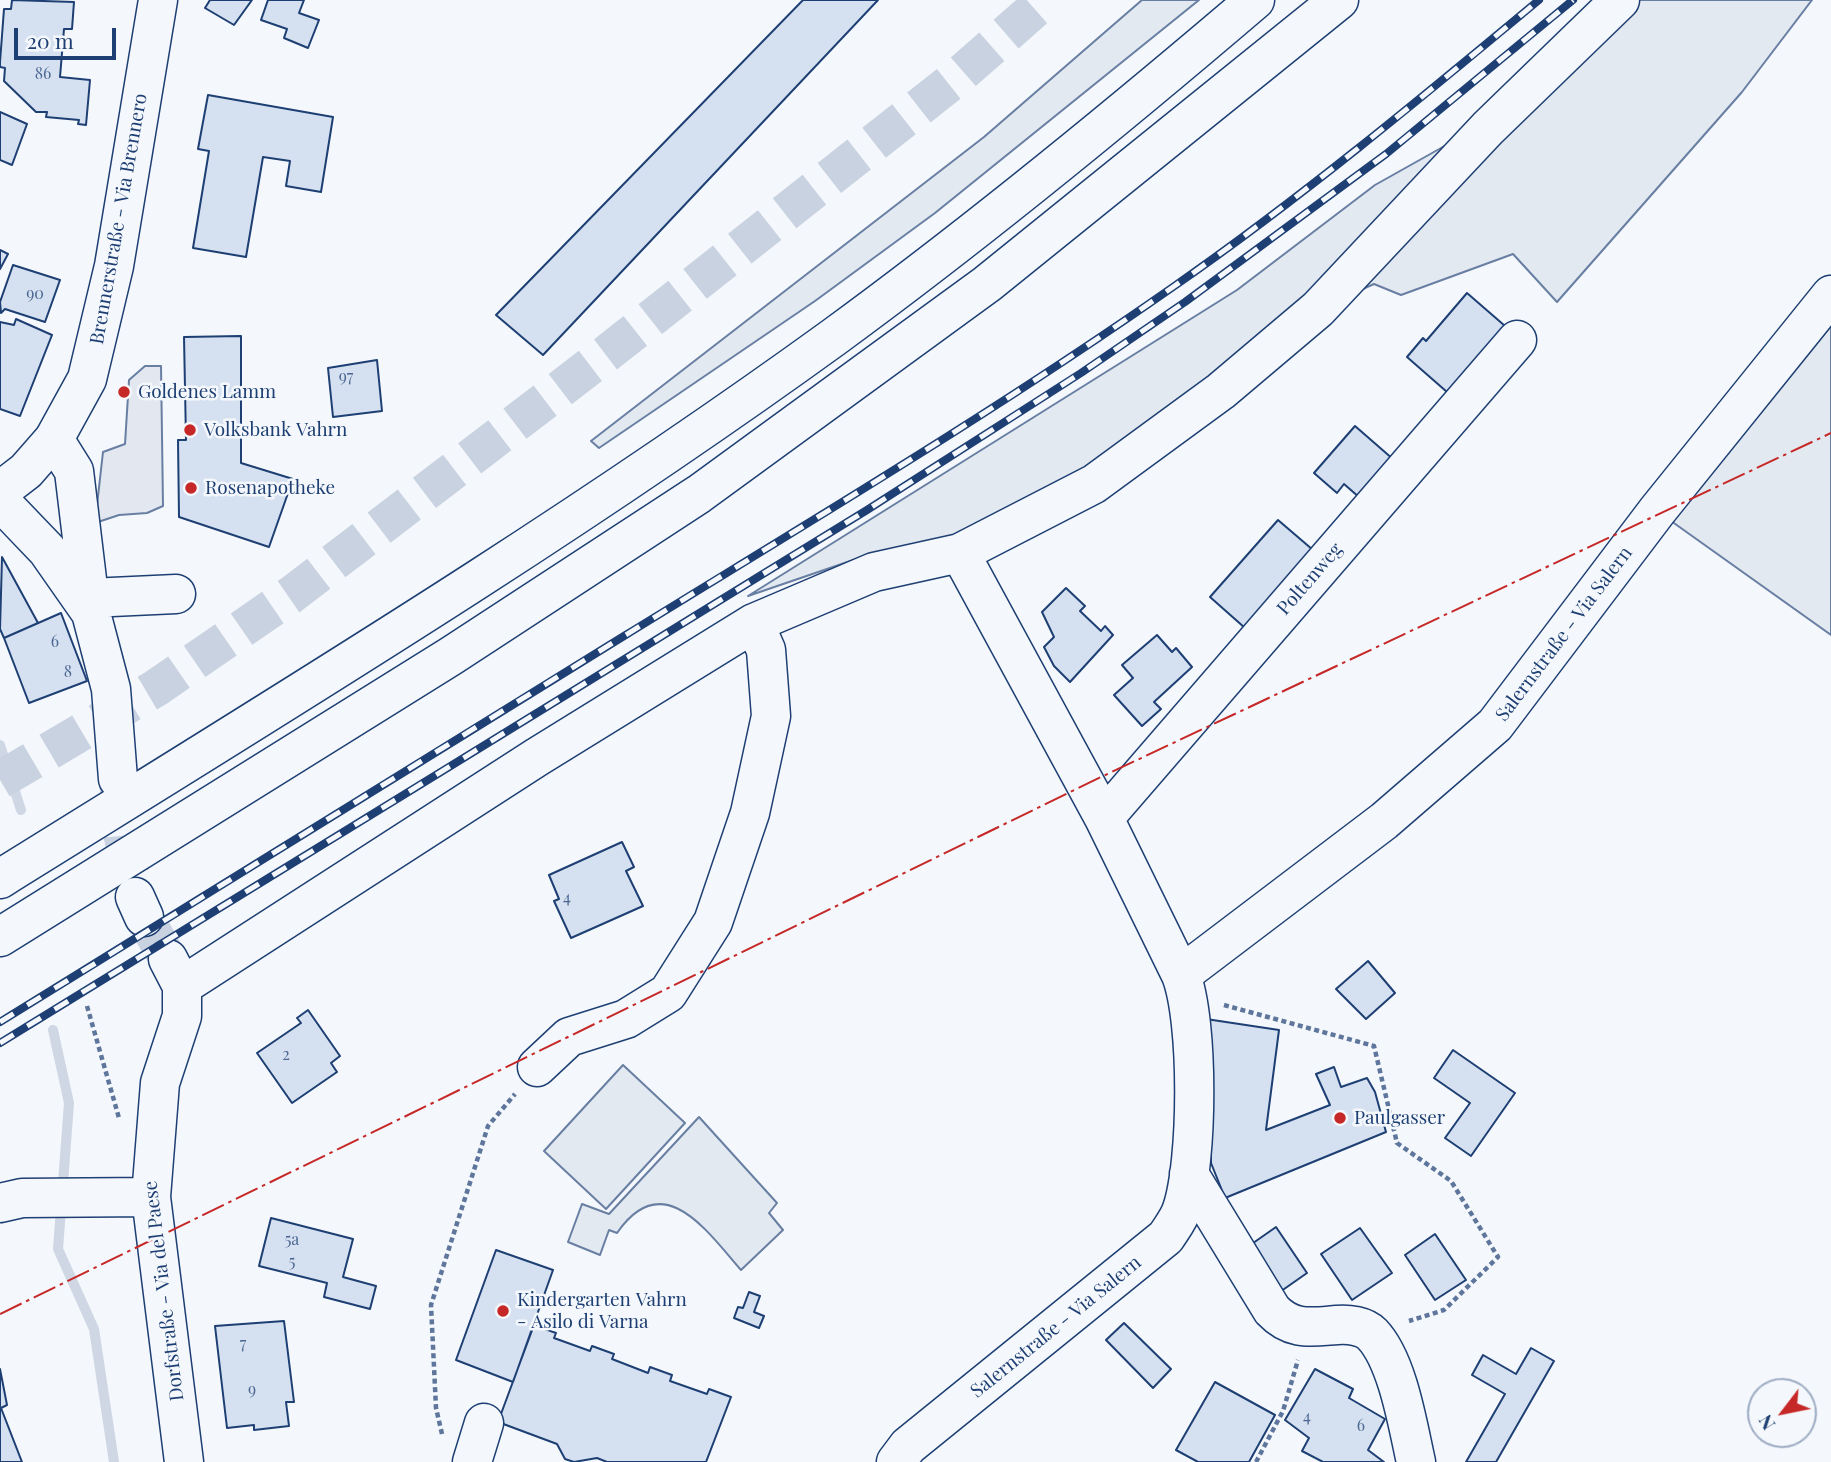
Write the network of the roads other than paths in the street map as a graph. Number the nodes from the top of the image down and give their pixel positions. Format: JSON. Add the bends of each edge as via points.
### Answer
{"nodes":[{"id":1,"x":158,"y":0,"type":"edge"},
{"id":2,"x":1255,"y":0,"type":"edge"},
{"id":3,"x":1339,"y":0,"type":"edge"},
{"id":4,"x":1620,"y":0,"type":"edge"},
{"id":5,"x":1831,"y":295,"type":"edge"},
{"id":6,"x":1517,"y":340,"type":"dead end"},
{"id":7,"x":54,"y":439,"type":"junction"},
{"id":8,"x":0,"y":491,"type":"edge"},
{"id":9,"x":0,"y":501,"type":"edge"},
{"id":10,"x":960,"y":553,"type":"junction"},
{"id":11,"x":176,"y":594,"type":"dead end"},
{"id":12,"x":90,"y":606,"type":"junction"},
{"id":13,"x":754,"y":623,"type":"junction"},
{"id":14,"x":118,"y":779,"type":"tunnel mouth"},
{"id":15,"x":1104,"y":818,"type":"junction"},
{"id":16,"x":0,"y":879,"type":"edge"},
{"id":17,"x":0,"y":937,"type":"edge"},
{"id":18,"x":1185,"y":985,"type":"junction"},
{"id":19,"x":537,"y":1068,"type":"road end"},
{"id":20,"x":1189,"y":1174,"type":"junction"},
{"id":21,"x":151,"y":1182,"type":"junction"},
{"id":22,"x":11,"y":1201,"type":"edge"},
{"id":23,"x":1225,"y":1232,"type":"junction"},
{"id":24,"x":1166,"y":1237,"type":"junction"},
{"id":25,"x":484,"y":1423,"type":"dead end"},
{"id":26,"x":184,"y":1462,"type":"edge"},
{"id":27,"x":471,"y":1462,"type":"edge"},
{"id":28,"x":897,"y":1462,"type":"edge"},
{"id":29,"x":1416,"y":1462,"type":"edge"}],
"edges":[{"from":1,"to":7,"type":"main road","name":"Brennerstraße - Via Brennero","via":[[99,338],[87,379]]},
{"from":2,"to":16,"type":"main road","via":[[1094,137],[789,368],[420,618]]},
{"from":3,"to":17,"type":"main road","via":[[987,284],[699,494],[451,656]]},
{"from":4,"to":10,"type":"main road","via":[[1488,128],[1318,309],[1231,383],[1094,484]]},
{"from":5,"to":18,"type":"main road","name":"Salernstraße - Via Salern","via":[[1495,725]]},
{"from":6,"to":15,"type":"main road","name":"Poltenweg"},
{"from":7,"to":8,"type":"main road","name":"Brennerstraße - Via Brennero","via":[[26,471]]},
{"from":7,"to":12,"type":"main road","via":[[74,471]]},
{"from":9,"to":12,"type":"main road","via":[[47,550]]},
{"from":10,"to":13,"type":"main road","via":[[874,572]]},
{"from":10,"to":15,"type":"main road"},
{"from":11,"to":12,"type":"main road"},
{"from":12,"to":14,"type":"main road","via":[[111,689]]},
{"from":13,"to":19,"type":"main road","via":[[766,650],[771,716],[750,813],[713,922],[668,993],[626,1019],[569,1037]]},
{"from":13,"to":21,"type":"main road","name":"Dorfstraße - Via del Paese","via":[[175,973],[182,1016],[160,1083]]},
{"from":15,"to":18,"type":"main road"},
{"from":18,"to":20,"type":"main road","name":"Salernstraße - Via Salern","via":[[1194,1052]]},
{"from":20,"to":23,"type":"main road"},
{"from":20,"to":24,"type":"main road","name":"Salernstraße - Via Salern","via":[[1182,1211]]},
{"from":21,"to":22,"type":"main road","via":[[107,1199]]},
{"from":21,"to":26,"type":"main road","name":"Dorfstraße - Via del Paese"},
{"from":23,"to":24,"type":"main road"},
{"from":23,"to":29,"type":"main road","via":[[1283,1321],[1307,1328],[1347,1324],[1371,1332],[1394,1380]]},
{"from":24,"to":28,"type":"main road","name":"Salernstraße - Via Salern","via":[[908,1447]]},
{"from":25,"to":27,"type":"main road"}]}
